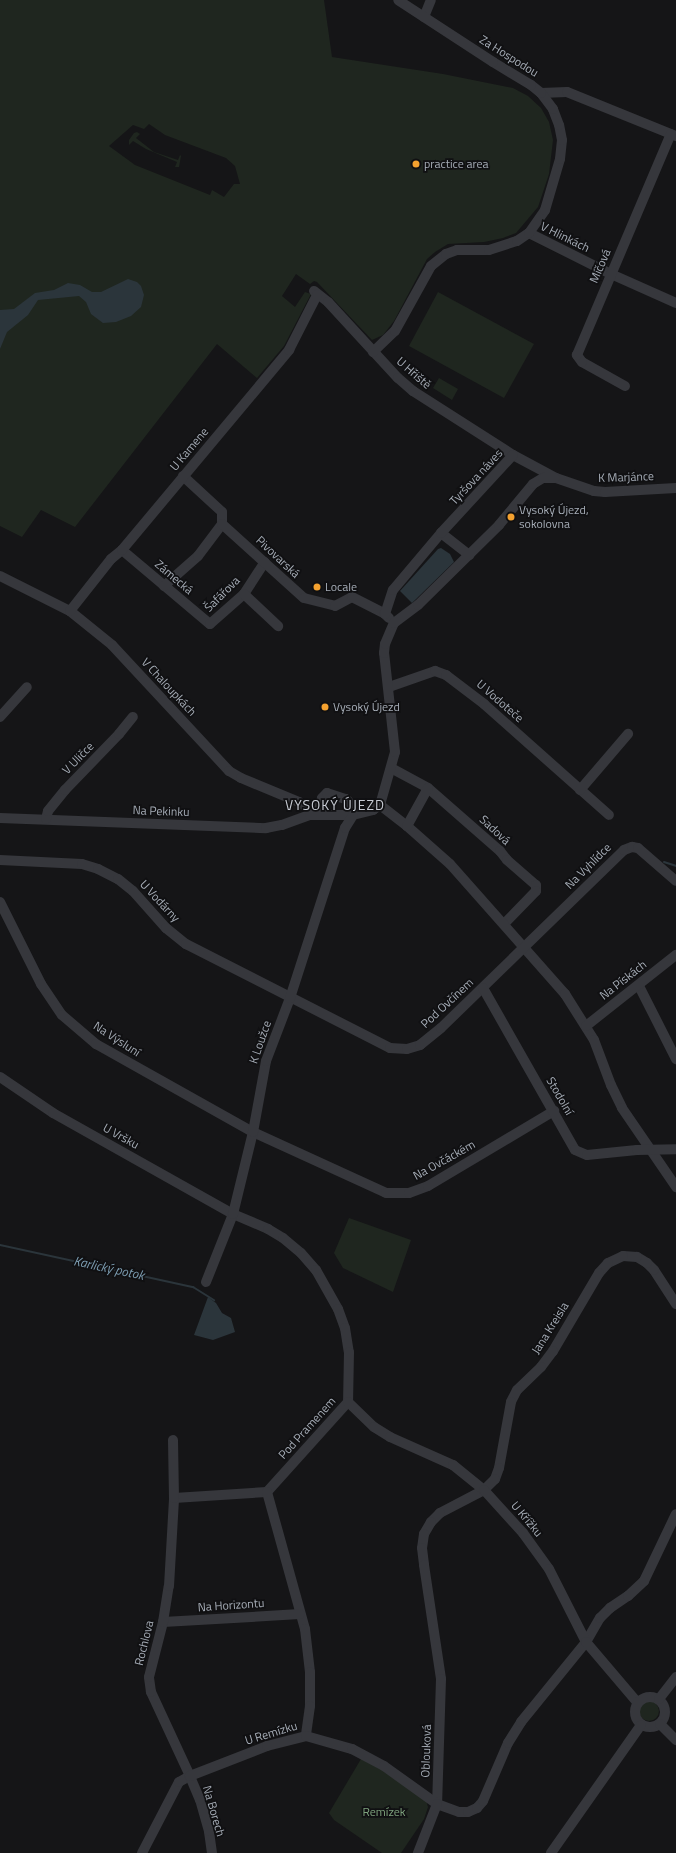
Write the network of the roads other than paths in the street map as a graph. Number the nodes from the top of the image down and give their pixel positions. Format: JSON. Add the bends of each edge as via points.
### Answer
{"nodes":[{"id":1,"x":398,"y":0,"type":"edge"},
{"id":2,"x":431,"y":0,"type":"edge"},
{"id":3,"x":424,"y":17,"type":"junction"},
{"id":4,"x":541,"y":93,"type":"junction"},
{"id":5,"x":673,"y":135,"type":"edge"},
{"id":6,"x":529,"y":233,"type":"junction"},
{"id":7,"x":611,"y":274,"type":"junction"},
{"id":8,"x":316,"y":293,"type":"joint"},
{"id":9,"x":676,"y":303,"type":"edge"},
{"id":10,"x":373,"y":352,"type":"junction"},
{"id":11,"x":625,"y":386,"type":"dead end"},
{"id":12,"x":513,"y":455,"type":"junction"},
{"id":13,"x":183,"y":476,"type":"junction"},
{"id":14,"x":556,"y":478,"type":"junction"},
{"id":15,"x":676,"y":488,"type":"edge"},
{"id":16,"x":222,"y":524,"type":"junction"},
{"id":17,"x":441,"y":533,"type":"junction"},
{"id":18,"x":122,"y":550,"type":"junction"},
{"id":19,"x":469,"y":555,"type":"junction"},
{"id":20,"x":265,"y":562,"type":"junction"},
{"id":21,"x":0,"y":576,"type":"edge"},
{"id":22,"x":164,"y":586,"type":"junction"},
{"id":23,"x":244,"y":594,"type":"junction"},
{"id":24,"x":70,"y":611,"type":"junction"},
{"id":25,"x":385,"y":614,"type":"junction"},
{"id":26,"x":394,"y":623,"type":"junction"},
{"id":27,"x":210,"y":624,"type":"joint"},
{"id":28,"x":278,"y":626,"type":"dead end"},
{"id":29,"x":27,"y":687,"type":"dead end"},
{"id":30,"x":389,"y":688,"type":"junction"},
{"id":31,"x":0,"y":717,"type":"edge"},
{"id":32,"x":133,"y":717,"type":"dead end"},
{"id":33,"x":628,"y":734,"type":"dead end"},
{"id":34,"x":391,"y":768,"type":"junction"},
{"id":35,"x":428,"y":788,"type":"junction"},
{"id":36,"x":580,"y":790,"type":"junction"},
{"id":37,"x":380,"y":805,"type":"junction"},
{"id":38,"x":318,"y":814,"type":"junction"},
{"id":39,"x":353,"y":815,"type":"junction"},
{"id":40,"x":609,"y":815,"type":"dead end"},
{"id":41,"x":0,"y":818,"type":"edge"},
{"id":42,"x":46,"y":819,"type":"junction"},
{"id":43,"x":407,"y":826,"type":"junction"},
{"id":44,"x":0,"y":860,"type":"edge"},
{"id":45,"x":676,"y":881,"type":"edge"},
{"id":46,"x":0,"y":902,"type":"edge"},
{"id":47,"x":504,"y":924,"type":"junction"},
{"id":48,"x":525,"y":947,"type":"junction"},
{"id":49,"x":676,"y":955,"type":"edge"},
{"id":50,"x":638,"y":986,"type":"junction"},
{"id":51,"x":483,"y":988,"type":"junction"},
{"id":52,"x":290,"y":998,"type":"junction"},
{"id":53,"x":586,"y":1026,"type":"junction"},
{"id":54,"x":676,"y":1057,"type":"edge"},
{"id":55,"x":0,"y":1077,"type":"edge"},
{"id":56,"x":554,"y":1111,"type":"junction"},
{"id":57,"x":253,"y":1132,"type":"junction"},
{"id":58,"x":676,"y":1149,"type":"edge"},
{"id":59,"x":651,"y":1150,"type":"junction"},
{"id":60,"x":676,"y":1187,"type":"edge"},
{"id":61,"x":233,"y":1214,"type":"junction"},
{"id":62,"x":206,"y":1282,"type":"dead end"},
{"id":63,"x":673,"y":1293,"type":"edge"},
{"id":64,"x":676,"y":1304,"type":"edge"},
{"id":65,"x":348,"y":1402,"type":"junction"},
{"id":66,"x":173,"y":1440,"type":"dead end"},
{"id":67,"x":484,"y":1490,"type":"junction"},
{"id":68,"x":267,"y":1492,"type":"junction"},
{"id":69,"x":174,"y":1498,"type":"junction"},
{"id":70,"x":676,"y":1514,"type":"edge"},
{"id":71,"x":300,"y":1614,"type":"junction"},
{"id":72,"x":163,"y":1622,"type":"junction"},
{"id":73,"x":586,"y":1642,"type":"junction"},
{"id":74,"x":676,"y":1677,"type":"edge"},
{"id":75,"x":659,"y":1699,"type":"junction"},
{"id":76,"x":637,"y":1702,"type":"junction"},
{"id":77,"x":660,"y":1724,"type":"junction"},
{"id":78,"x":641,"y":1725,"type":"junction"},
{"id":79,"x":306,"y":1736,"type":"junction"},
{"id":80,"x":676,"y":1740,"type":"edge"},
{"id":81,"x":190,"y":1776,"type":"junction"},
{"id":82,"x":437,"y":1804,"type":"junction"},
{"id":83,"x":142,"y":1853,"type":"edge"},
{"id":84,"x":212,"y":1853,"type":"edge"},
{"id":85,"x":418,"y":1853,"type":"edge"},
{"id":86,"x":551,"y":1853,"type":"edge"}],
"edges":[{"from":1,"to":3,"type":"street","name":"Za Hospodou"},
{"from":2,"to":3,"type":"street"},
{"from":3,"to":4,"type":"street","name":"Za Hospodou","via":[[531,84]]},
{"from":4,"to":5,"type":"street","via":[[567,92]]},
{"from":4,"to":6,"type":"street","name":"Za Hospodou","via":[[553,109],[562,140],[560,159],[545,210]]},
{"from":5,"to":7,"type":"street","name":"Míčová"},
{"from":6,"to":7,"type":"street","name":"V Hlinkách"},
{"from":6,"to":10,"type":"street","name":"Za Hospodou","via":[[517,241],[489,250],[457,250],[446,254],[431,266],[395,331]]},
{"from":7,"to":9,"type":"street","name":"V Hlinkách"},
{"from":7,"to":11,"type":"street","name":"Míčová","via":[[577,355],[582,362]]},
{"from":8,"to":10,"type":"street","name":"U Hřiště","via":[[328,302]]},
{"from":8,"to":13,"type":"street","name":"U Kamene","via":[[290,350]]},
{"from":10,"to":12,"type":"street","name":"U Hřiště","via":[[398,378],[428,402]]},
{"from":12,"to":14,"type":"street","name":"Tyršova náves"},
{"from":12,"to":17,"type":"street","name":"Tyršova náves"},
{"from":13,"to":16,"type":"street","name":"Pivovarská","via":[[222,512]]},
{"from":13,"to":18,"type":"street","name":"U Kamene"},
{"from":14,"to":15,"type":"street","name":"K Marjánce","via":[[585,489],[605,492]]},
{"from":14,"to":19,"type":"street","via":[[543,478],[533,484],[499,525]]},
{"from":16,"to":20,"type":"street","name":"Pivovarská"},
{"from":16,"to":22,"type":"street","via":[[198,556]]},
{"from":17,"to":19,"type":"street"},
{"from":17,"to":25,"type":"street","name":"Tyršova náves","via":[[393,590]]},
{"from":18,"to":22,"type":"street","name":"Zámecká"},
{"from":18,"to":24,"type":"street","name":"U Kamene","via":[[111,559]]},
{"from":19,"to":26,"type":"street","via":[[418,605]]},
{"from":20,"to":23,"type":"street","name":"Šafářova"},
{"from":20,"to":25,"type":"street","name":"Pivovarská","via":[[304,598],[335,606],[352,597]]},
{"from":21,"to":24,"type":"street","name":"V Chaloupkách"},
{"from":22,"to":27,"type":"street","name":"Zámecká"},
{"from":23,"to":27,"type":"street","name":"Šafářova"},
{"from":23,"to":28,"type":"street"},
{"from":24,"to":38,"type":"street","name":"V Chaloupkách","via":[[112,645],[229,771],[299,802]]},
{"from":25,"to":26,"type":"street"},
{"from":26,"to":30,"type":"street","via":[[384,653]]},
{"from":29,"to":31,"type":"street"},
{"from":30,"to":34,"type":"street","via":[[395,742]]},
{"from":30,"to":36,"type":"street","name":"U Vodoteče","via":[[435,671],[446,675],[479,699]]},
{"from":32,"to":42,"type":"street","name":"V Uličce","via":[[65,790],[48,811]]},
{"from":33,"to":36,"type":"street"},
{"from":34,"to":35,"type":"street","name":"Sadová"},
{"from":34,"to":37,"type":"street"},
{"from":35,"to":43,"type":"street"},
{"from":35,"to":47,"type":"street","name":"Sadová","via":[[536,885],[536,891]]},
{"from":36,"to":40,"type":"street","name":"U Vodoteče"},
{"from":37,"to":39,"type":"street","via":[[373,810]]},
{"from":37,"to":43,"type":"street"},
{"from":38,"to":39,"type":"street"},
{"from":38,"to":39,"type":"street","via":[[322,798],[327,793],[346,799],[352,805]]},
{"from":38,"to":42,"type":"street","name":"Na Pekinku","via":[[266,828]]},
{"from":39,"to":52,"type":"street","name":"K Loužce","via":[[345,828]]},
{"from":41,"to":42,"type":"street","name":"Na Pekinku"},
{"from":43,"to":47,"type":"street","via":[[450,864]]},
{"from":44,"to":52,"type":"street","name":"U Vodárny","via":[[82,864],[98,869],[118,879],[133,891],[166,928],[186,944]]},
{"from":45,"to":48,"type":"street","name":"Na Vyhlídce","via":[[640,850],[629,847]]},
{"from":46,"to":57,"type":"street","name":"Na Výsluní","via":[[41,984],[62,1015],[96,1044]]},
{"from":47,"to":48,"type":"street"},
{"from":48,"to":51,"type":"street","name":"Pod Ovčínem"},
{"from":48,"to":53,"type":"street","via":[[565,994]]},
{"from":49,"to":50,"type":"street","name":"Na Pískách"},
{"from":50,"to":53,"type":"street","name":"Na Pískách"},
{"from":50,"to":54,"type":"street"},
{"from":51,"to":52,"type":"street","name":"Pod Ovčínem","via":[[420,1045],[407,1049],[390,1048]]},
{"from":51,"to":56,"type":"street","name":"Stodolní"},
{"from":52,"to":57,"type":"street","name":"K Loužce","via":[[266,1061]]},
{"from":53,"to":59,"type":"street","via":[[622,1108]]},
{"from":55,"to":61,"type":"street","name":"U Vršku","via":[[53,1113]]},
{"from":56,"to":57,"type":"street","name":"Na Ovčáckém","via":[[428,1186],[409,1193],[386,1193]]},
{"from":56,"to":59,"type":"street","name":"Stodolní","via":[[575,1150],[580,1154]]},
{"from":57,"to":61,"type":"street","name":"K Loužce"},
{"from":58,"to":59,"type":"street"},
{"from":59,"to":60,"type":"street"},
{"from":61,"to":62,"type":"street","name":"K Loužce"},
{"from":61,"to":65,"type":"street","name":"Pod Pramenem","via":[[283,1238],[301,1253],[328,1289],[338,1309],[348,1344]]},
{"from":63,"to":64,"type":"street","name":"Jana Kreisla"},
{"from":63,"to":67,"type":"street","name":"Jana Kreisla","via":[[648,1263],[637,1257],[623,1256],[608,1262],[553,1351],[541,1367],[517,1390],[511,1402],[499,1468],[495,1479]]},
{"from":65,"to":67,"type":"street","name":"U Křížku","via":[[385,1434],[453,1465]]},
{"from":65,"to":68,"type":"street","name":"Pod Pramenem"},
{"from":66,"to":69,"type":"street","name":"Rochlova"},
{"from":67,"to":73,"type":"street","name":"U Křížku","via":[[523,1533],[549,1569]]},
{"from":67,"to":82,"type":"street","name":"Oblouková","via":[[440,1513],[424,1534],[422,1548],[441,1679]]},
{"from":68,"to":69,"type":"street"},
{"from":68,"to":71,"type":"street"},
{"from":69,"to":72,"type":"street","name":"Rochlova","via":[[169,1586]]},
{"from":70,"to":73,"type":"street","via":[[644,1582],[600,1618]]},
{"from":71,"to":72,"type":"street","name":"Na Horizontu"},
{"from":71,"to":79,"type":"street","via":[[305,1629],[310,1672],[310,1706]]},
{"from":72,"to":81,"type":"street","name":"Rochlova","via":[[149,1677],[151,1692]]},
{"from":73,"to":76,"type":"street","name":"U Křížku"},
{"from":73,"to":82,"type":"street","via":[[521,1722],[508,1743],[483,1801],[477,1808],[459,1812]]},
{"from":74,"to":75,"type":"street"},
{"from":75,"to":76,"type":"street","via":[[648,1696]]},
{"from":75,"to":77,"type":"street","via":[[665,1711]]},
{"from":76,"to":78,"type":"street","via":[[634,1712]]},
{"from":77,"to":78,"type":"street","via":[[650,1727]]},
{"from":77,"to":80,"type":"street"},
{"from":78,"to":86,"type":"street"},
{"from":79,"to":81,"type":"street","name":"U Remízku","via":[[267,1746]]},
{"from":79,"to":82,"type":"street","name":"U Remízku","via":[[352,1749],[384,1766]]},
{"from":81,"to":83,"type":"street","via":[[179,1782]]},
{"from":81,"to":84,"type":"street","name":"Na Borech","via":[[209,1831]]},
{"from":82,"to":85,"type":"street"}]}
